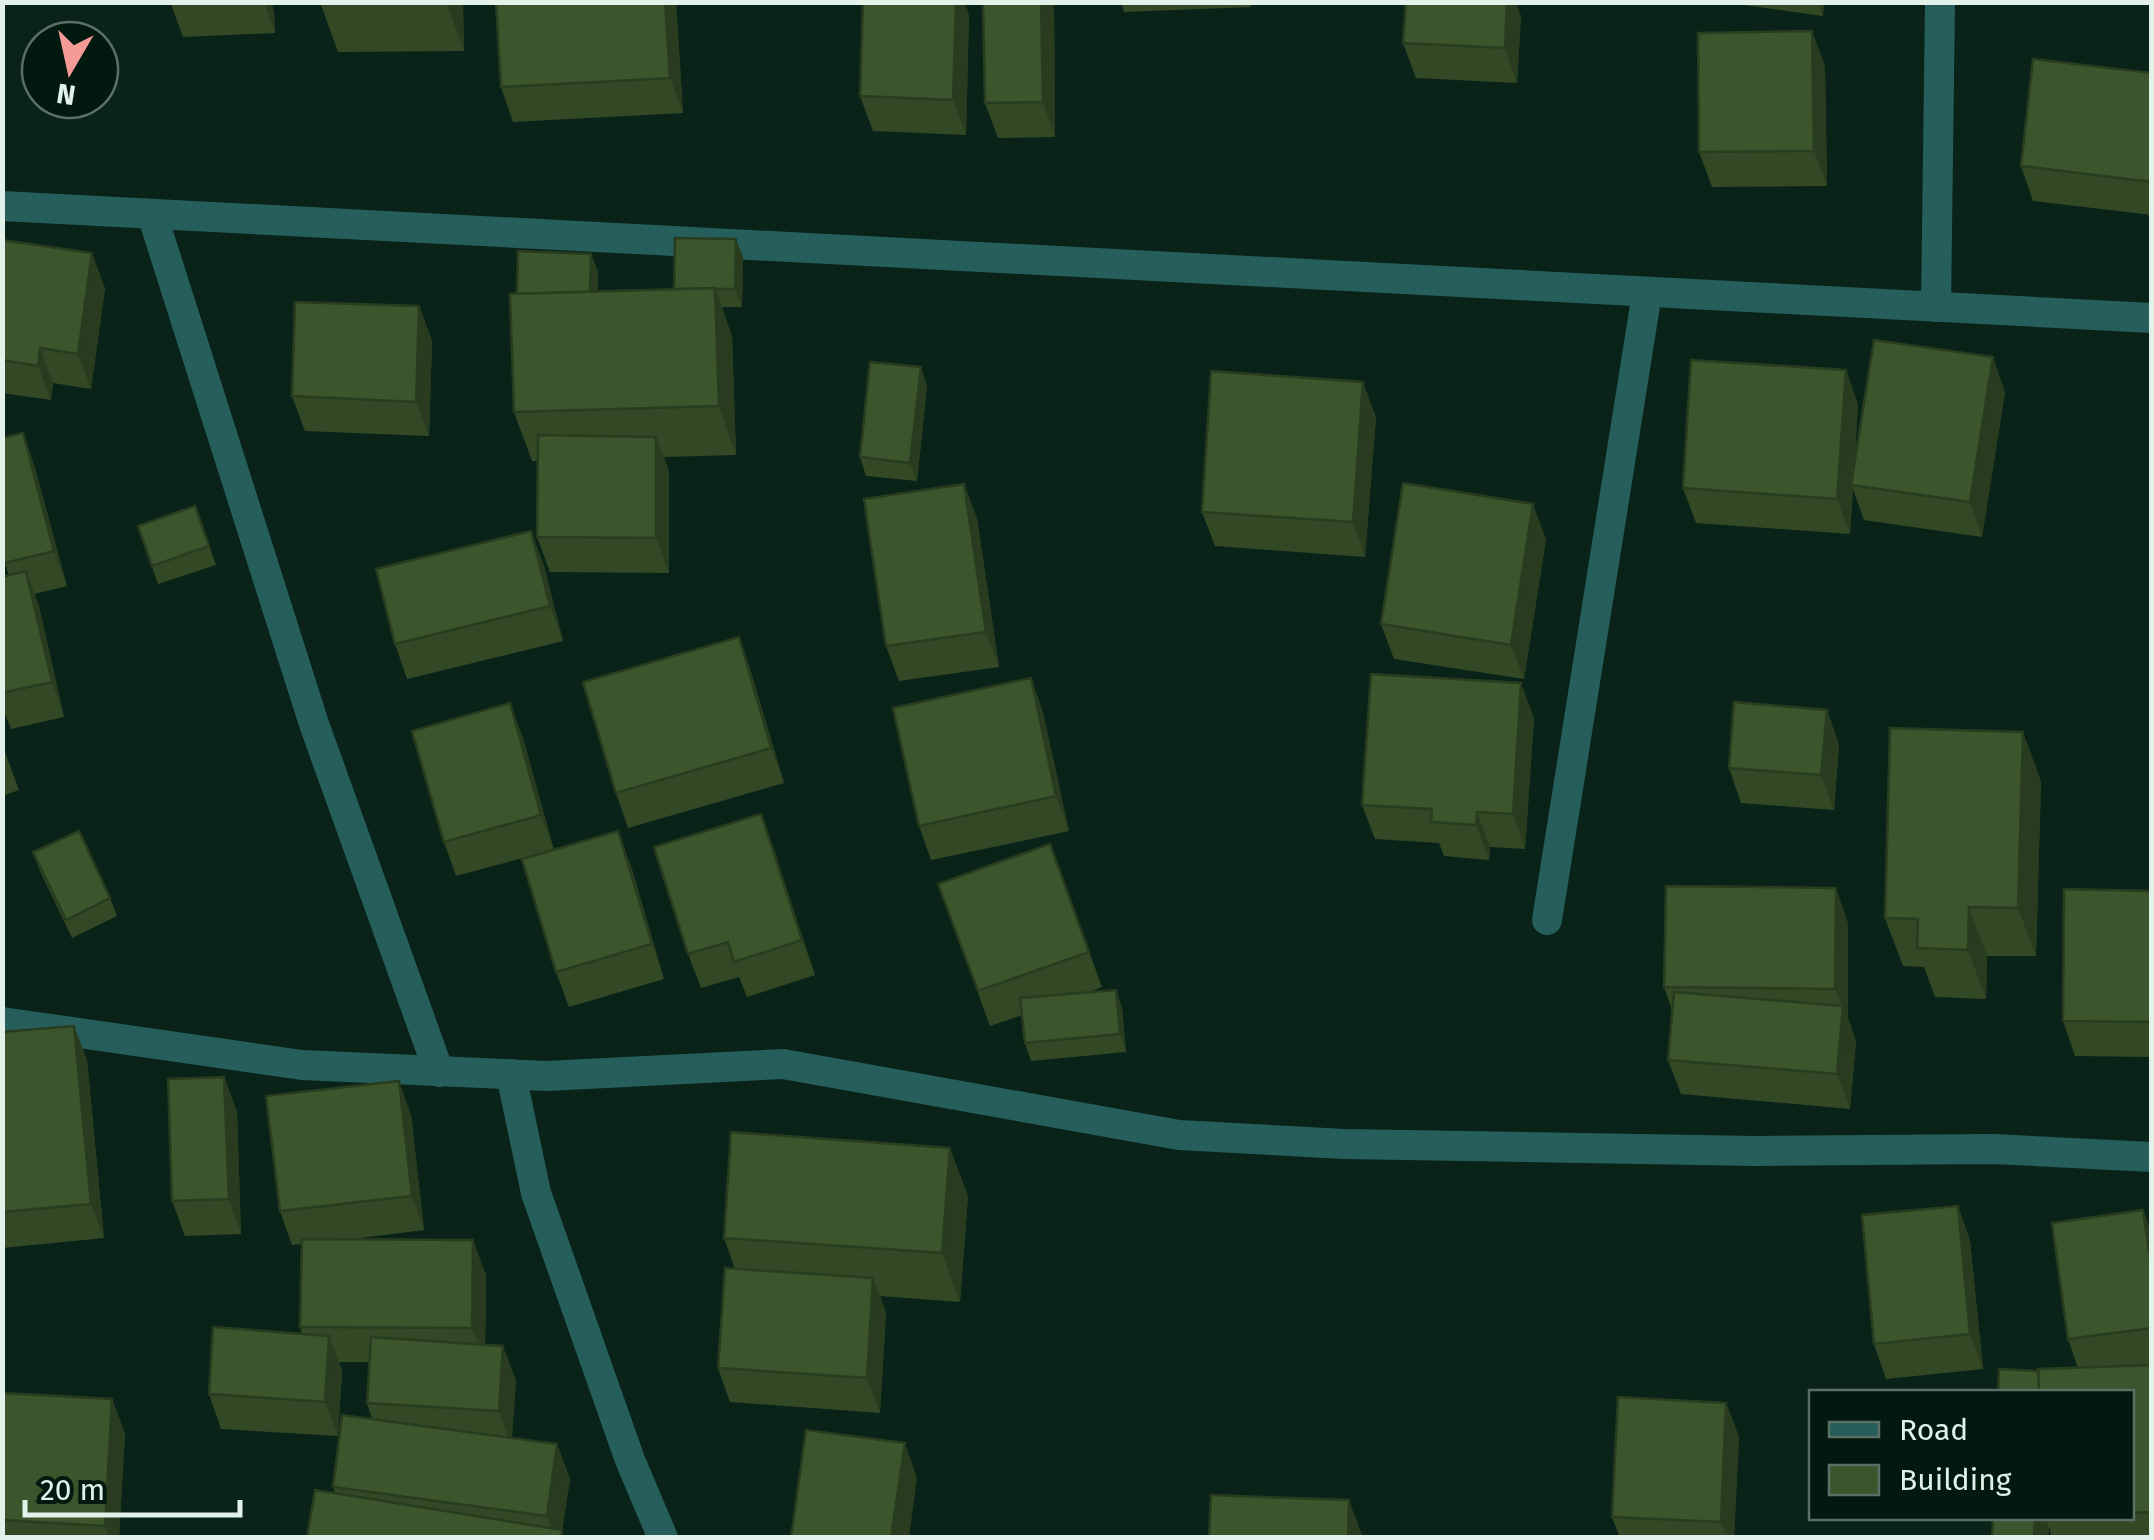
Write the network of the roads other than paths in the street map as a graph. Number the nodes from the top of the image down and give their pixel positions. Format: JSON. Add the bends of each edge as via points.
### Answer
{"nodes":[{"id":1,"x":1940,"y":2,"type":"edge"},
{"id":2,"x":2,"y":206,"type":"edge"},
{"id":3,"x":152,"y":214,"type":"junction"},
{"id":4,"x":1647,"y":293,"type":"junction"},
{"id":5,"x":1936,"y":306,"type":"junction"},
{"id":6,"x":2152,"y":318,"type":"edge"},
{"id":7,"x":1546,"y":920,"type":"dead end"},
{"id":8,"x":2,"y":1022,"type":"edge"},
{"id":9,"x":438,"y":1072,"type":"junction"},
{"id":10,"x":512,"y":1074,"type":"junction"},
{"id":11,"x":2152,"y":1157,"type":"edge"},
{"id":12,"x":664,"y":1538,"type":"edge"}],
"edges":[{"from":1,"to":5,"type":"street"},
{"from":2,"to":3,"type":"street"},
{"from":3,"to":4,"type":"street"},
{"from":3,"to":9,"type":"street","via":[[314,724]]},
{"from":4,"to":5,"type":"street"},
{"from":4,"to":7,"type":"street"},
{"from":5,"to":6,"type":"street"},
{"from":8,"to":9,"type":"street","via":[[302,1064]]},
{"from":9,"to":10,"type":"street"},
{"from":10,"to":11,"type":"street","via":[[783,1064],[1179,1135],[1344,1144],[1992,1148]]},
{"from":10,"to":12,"type":"street","via":[[536,1193]]}]}
